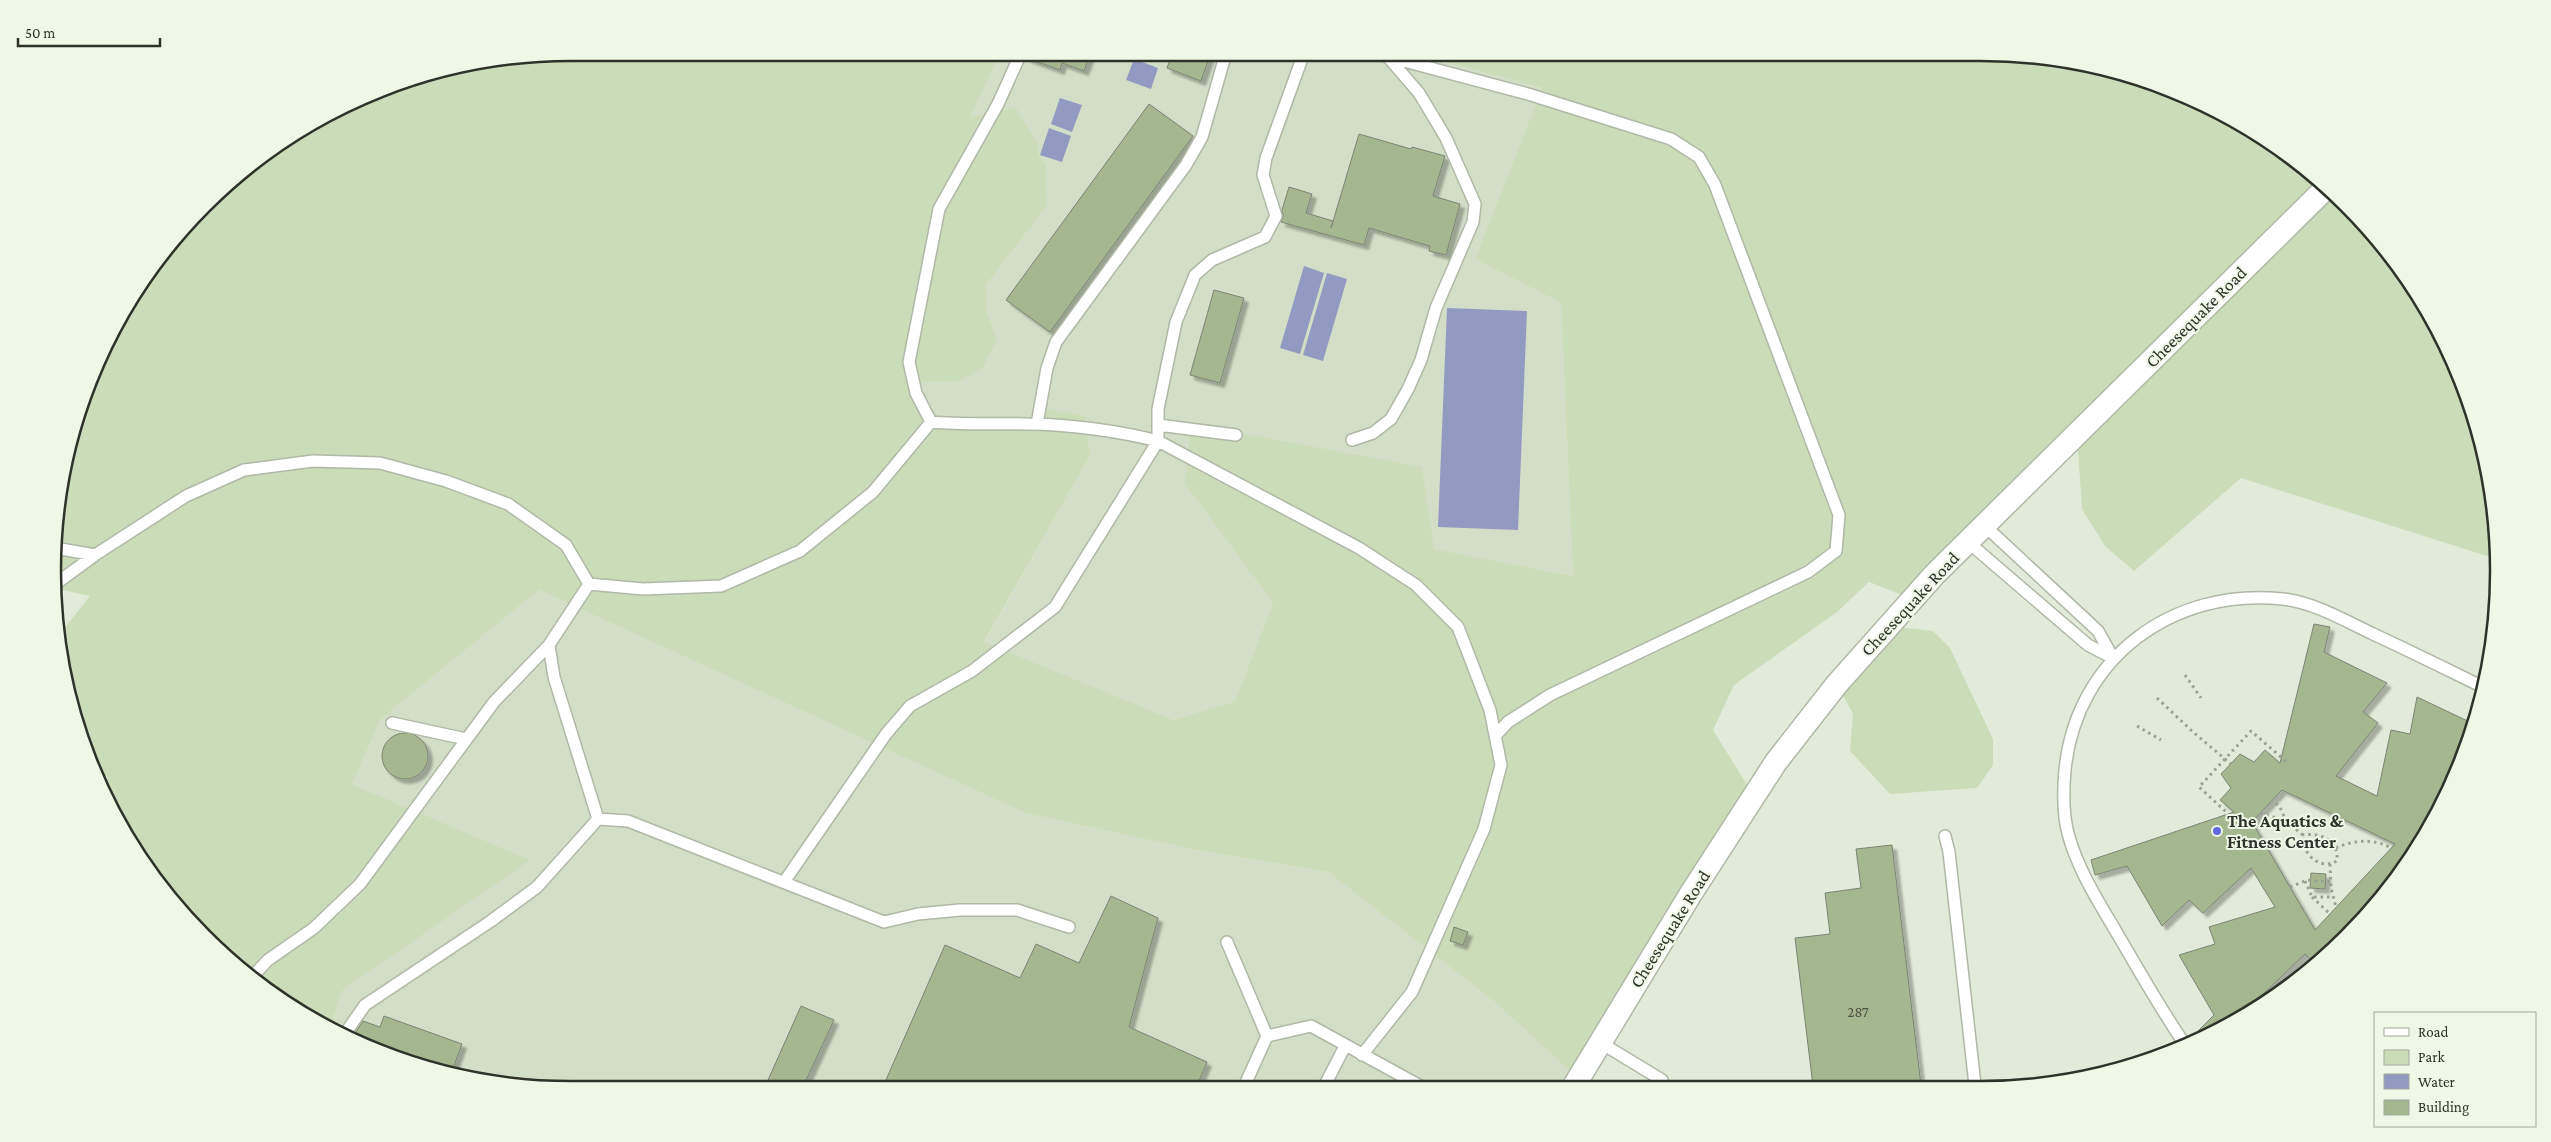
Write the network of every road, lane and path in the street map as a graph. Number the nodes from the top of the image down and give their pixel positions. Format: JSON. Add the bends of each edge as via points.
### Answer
{"nodes":[{"id":1,"x":1017,"y":61,"type":"edge"},
{"id":2,"x":1223,"y":61,"type":"edge"},
{"id":3,"x":1301,"y":61,"type":"edge"},
{"id":4,"x":1392,"y":61,"type":"edge"},
{"id":5,"x":1406,"y":61,"type":"edge"},
{"id":6,"x":2321,"y":193,"type":"edge"},
{"id":7,"x":931,"y":422,"type":"junction"},
{"id":8,"x":1037,"y":424,"type":"junction"},
{"id":9,"x":1158,"y":425,"type":"junction"},
{"id":10,"x":1236,"y":435,"type":"dead end"},
{"id":11,"x":1352,"y":440,"type":"dead end"},
{"id":12,"x":1158,"y":441,"type":"junction"},
{"id":13,"x":1985,"y":526,"type":"junction"},
{"id":14,"x":1968,"y":542,"type":"junction"},
{"id":15,"x":62,"y":549,"type":"edge"},
{"id":16,"x":95,"y":555,"type":"junction"},
{"id":17,"x":61,"y":580,"type":"edge"},
{"id":18,"x":590,"y":584,"type":"junction"},
{"id":19,"x":2076,"y":610,"type":"junction"},
{"id":20,"x":2063,"y":623,"type":"junction"},
{"id":21,"x":549,"y":645,"type":"junction"},
{"id":22,"x":2112,"y":658,"type":"junction"},
{"id":23,"x":2185,"y":675,"type":"dead end"},
{"id":24,"x":2477,"y":684,"type":"edge"},
{"id":25,"x":2157,"y":698,"type":"dead end"},
{"id":26,"x":2201,"y":698,"type":"dead end"},
{"id":27,"x":392,"y":723,"type":"dead end"},
{"id":28,"x":2137,"y":726,"type":"dead end"},
{"id":29,"x":1495,"y":736,"type":"junction"},
{"id":30,"x":466,"y":740,"type":"junction"},
{"id":31,"x":2161,"y":740,"type":"dead end"},
{"id":32,"x":2225,"y":759,"type":"junction"},
{"id":33,"x":2231,"y":764,"type":"dead end"},
{"id":34,"x":2289,"y":764,"type":"dead end"},
{"id":35,"x":2272,"y":800,"type":"dead end"},
{"id":36,"x":2260,"y":813,"type":"dead end"},
{"id":37,"x":598,"y":819,"type":"junction"},
{"id":38,"x":2235,"y":820,"type":"dead end"},
{"id":39,"x":2286,"y":821,"type":"junction"},
{"id":40,"x":2302,"y":835,"type":"junction"},
{"id":41,"x":1945,"y":836,"type":"dead end"},
{"id":42,"x":2336,"y":848,"type":"junction"},
{"id":43,"x":2391,"y":848,"type":"dead end"},
{"id":44,"x":2330,"y":864,"type":"junction"},
{"id":45,"x":2305,"y":881,"type":"junction"},
{"id":46,"x":784,"y":882,"type":"junction"},
{"id":47,"x":2331,"y":882,"type":"junction"},
{"id":48,"x":2290,"y":887,"type":"dead end"},
{"id":49,"x":2312,"y":896,"type":"junction"},
{"id":50,"x":2333,"y":897,"type":"junction"},
{"id":51,"x":2336,"y":907,"type":"dead end"},
{"id":52,"x":2330,"y":914,"type":"dead end"},
{"id":53,"x":1069,"y":927,"type":"dead end"},
{"id":54,"x":1227,"y":942,"type":"dead end"},
{"id":55,"x":257,"y":972,"type":"edge"},
{"id":56,"x":348,"y":1029,"type":"edge"},
{"id":57,"x":1267,"y":1036,"type":"junction"},
{"id":58,"x":2182,"y":1039,"type":"edge"},
{"id":59,"x":1601,"y":1043,"type":"junction"},
{"id":60,"x":1345,"y":1046,"type":"junction"},
{"id":61,"x":1362,"y":1055,"type":"junction"},
{"id":62,"x":1247,"y":1081,"type":"edge"},
{"id":63,"x":1327,"y":1081,"type":"edge"},
{"id":64,"x":1411,"y":1081,"type":"edge"},
{"id":65,"x":1577,"y":1081,"type":"edge"},
{"id":66,"x":1662,"y":1081,"type":"edge"},
{"id":67,"x":1975,"y":1081,"type":"edge"}],
"edges":[{"from":1,"to":7,"type":"lane","via":[[998,104],[938,209],[909,362],[916,393]]},
{"from":2,"to":8,"type":"lane","via":[[1202,137],[1190,158],[1056,342]]},
{"from":3,"to":9,"type":"lane","via":[[1263,175],[1276,216],[1265,237],[1212,260],[1195,275],[1176,322],[1158,409]]},
{"from":4,"to":11,"type":"lane","via":[[1419,93],[1446,138],[1475,204],[1473,222],[1436,308],[1421,360],[1408,389],[1391,419],[1373,433]]},
{"from":5,"to":29,"type":"lane","via":[[1528,94],[1671,140],[1699,157],[1716,185],[1838,516],[1836,551],[1808,572],[1550,695],[1508,722]]},
{"from":6,"to":13,"type":"street","name":"Cheesequake Road"},
{"from":7,"to":8,"type":"lane"},
{"from":7,"to":18,"type":"lane","via":[[873,492],[800,550],[721,586],[643,589]]},
{"from":8,"to":12,"type":"lane","via":[[1133,434]]},
{"from":9,"to":10,"type":"lane"},
{"from":9,"to":12,"type":"lane"},
{"from":12,"to":29,"type":"lane","via":[[1359,548],[1416,586],[1458,627],[1490,710]]},
{"from":12,"to":46,"type":"lane","via":[[1055,607],[972,671],[910,706],[886,734]]},
{"from":13,"to":14,"type":"street","name":"Cheesequake Road"},
{"from":13,"to":19,"type":"lane"},
{"from":14,"to":20,"type":"lane"},
{"from":14,"to":59,"type":"street","name":"Cheesequake Road","via":[[1935,574],[1837,684],[1776,762],[1690,895]]},
{"from":15,"to":16,"type":"lane"},
{"from":16,"to":17,"type":"lane"},
{"from":16,"to":18,"type":"lane","via":[[186,496],[244,470],[313,461],[380,463],[508,504],[566,545]]},
{"from":18,"to":21,"type":"lane"},
{"from":19,"to":20,"type":"lane"},
{"from":19,"to":22,"type":"lane","via":[[2098,631]]},
{"from":20,"to":22,"type":"lane","via":[[2088,645]]},
{"from":21,"to":30,"type":"lane","via":[[494,702]]},
{"from":21,"to":37,"type":"lane","via":[[554,677]]},
{"from":22,"to":24,"type":"lane","via":[[2166,619],[2190,609],[2211,602],[2262,598],[2325,611]]},
{"from":22,"to":58,"type":"lane","via":[[2091,689],[2067,744],[2063,786],[2068,836],[2104,911]]},
{"from":23,"to":26,"type":"path"},
{"from":25,"to":32,"type":"path"},
{"from":27,"to":30,"type":"lane"},
{"from":28,"to":31,"type":"path"},
{"from":29,"to":61,"type":"lane","via":[[1501,765],[1484,830],[1412,992]]},
{"from":30,"to":55,"type":"lane","via":[[360,884],[314,928],[268,960]]},
{"from":32,"to":33,"type":"path"},
{"from":32,"to":34,"type":"path","via":[[2251,731]]},
{"from":32,"to":38,"type":"path","via":[[2199,787]]},
{"from":35,"to":39,"type":"path","via":[[2280,807]]},
{"from":36,"to":39,"type":"path"},
{"from":37,"to":46,"type":"lane","via":[[628,821]]},
{"from":37,"to":56,"type":"lane","via":[[537,887],[491,922],[364,1005]]},
{"from":39,"to":40,"type":"path"},
{"from":40,"to":42,"type":"path","via":[[2313,833],[2322,836]]},
{"from":40,"to":44,"type":"path","via":[[2306,853],[2314,861]]},
{"from":41,"to":67,"type":"lane"},
{"from":42,"to":43,"type":"path","via":[[2362,841]]},
{"from":42,"to":44,"type":"path","via":[[2337,861]]},
{"from":44,"to":47,"type":"path"},
{"from":45,"to":47,"type":"path"},
{"from":45,"to":48,"type":"path"},
{"from":45,"to":49,"type":"path"},
{"from":46,"to":53,"type":"lane","via":[[884,922],[918,914],[960,910],[1017,910]]},
{"from":47,"to":50,"type":"path"},
{"from":49,"to":50,"type":"path"},
{"from":49,"to":52,"type":"path"},
{"from":50,"to":51,"type":"path"},
{"from":54,"to":57,"type":"lane"},
{"from":57,"to":60,"type":"lane","via":[[1311,1026]]},
{"from":57,"to":62,"type":"lane"},
{"from":59,"to":65,"type":"street","name":"Cheesequake Road"},
{"from":59,"to":66,"type":"lane"},
{"from":60,"to":61,"type":"lane"},
{"from":60,"to":63,"type":"lane"},
{"from":61,"to":64,"type":"lane"}]}
